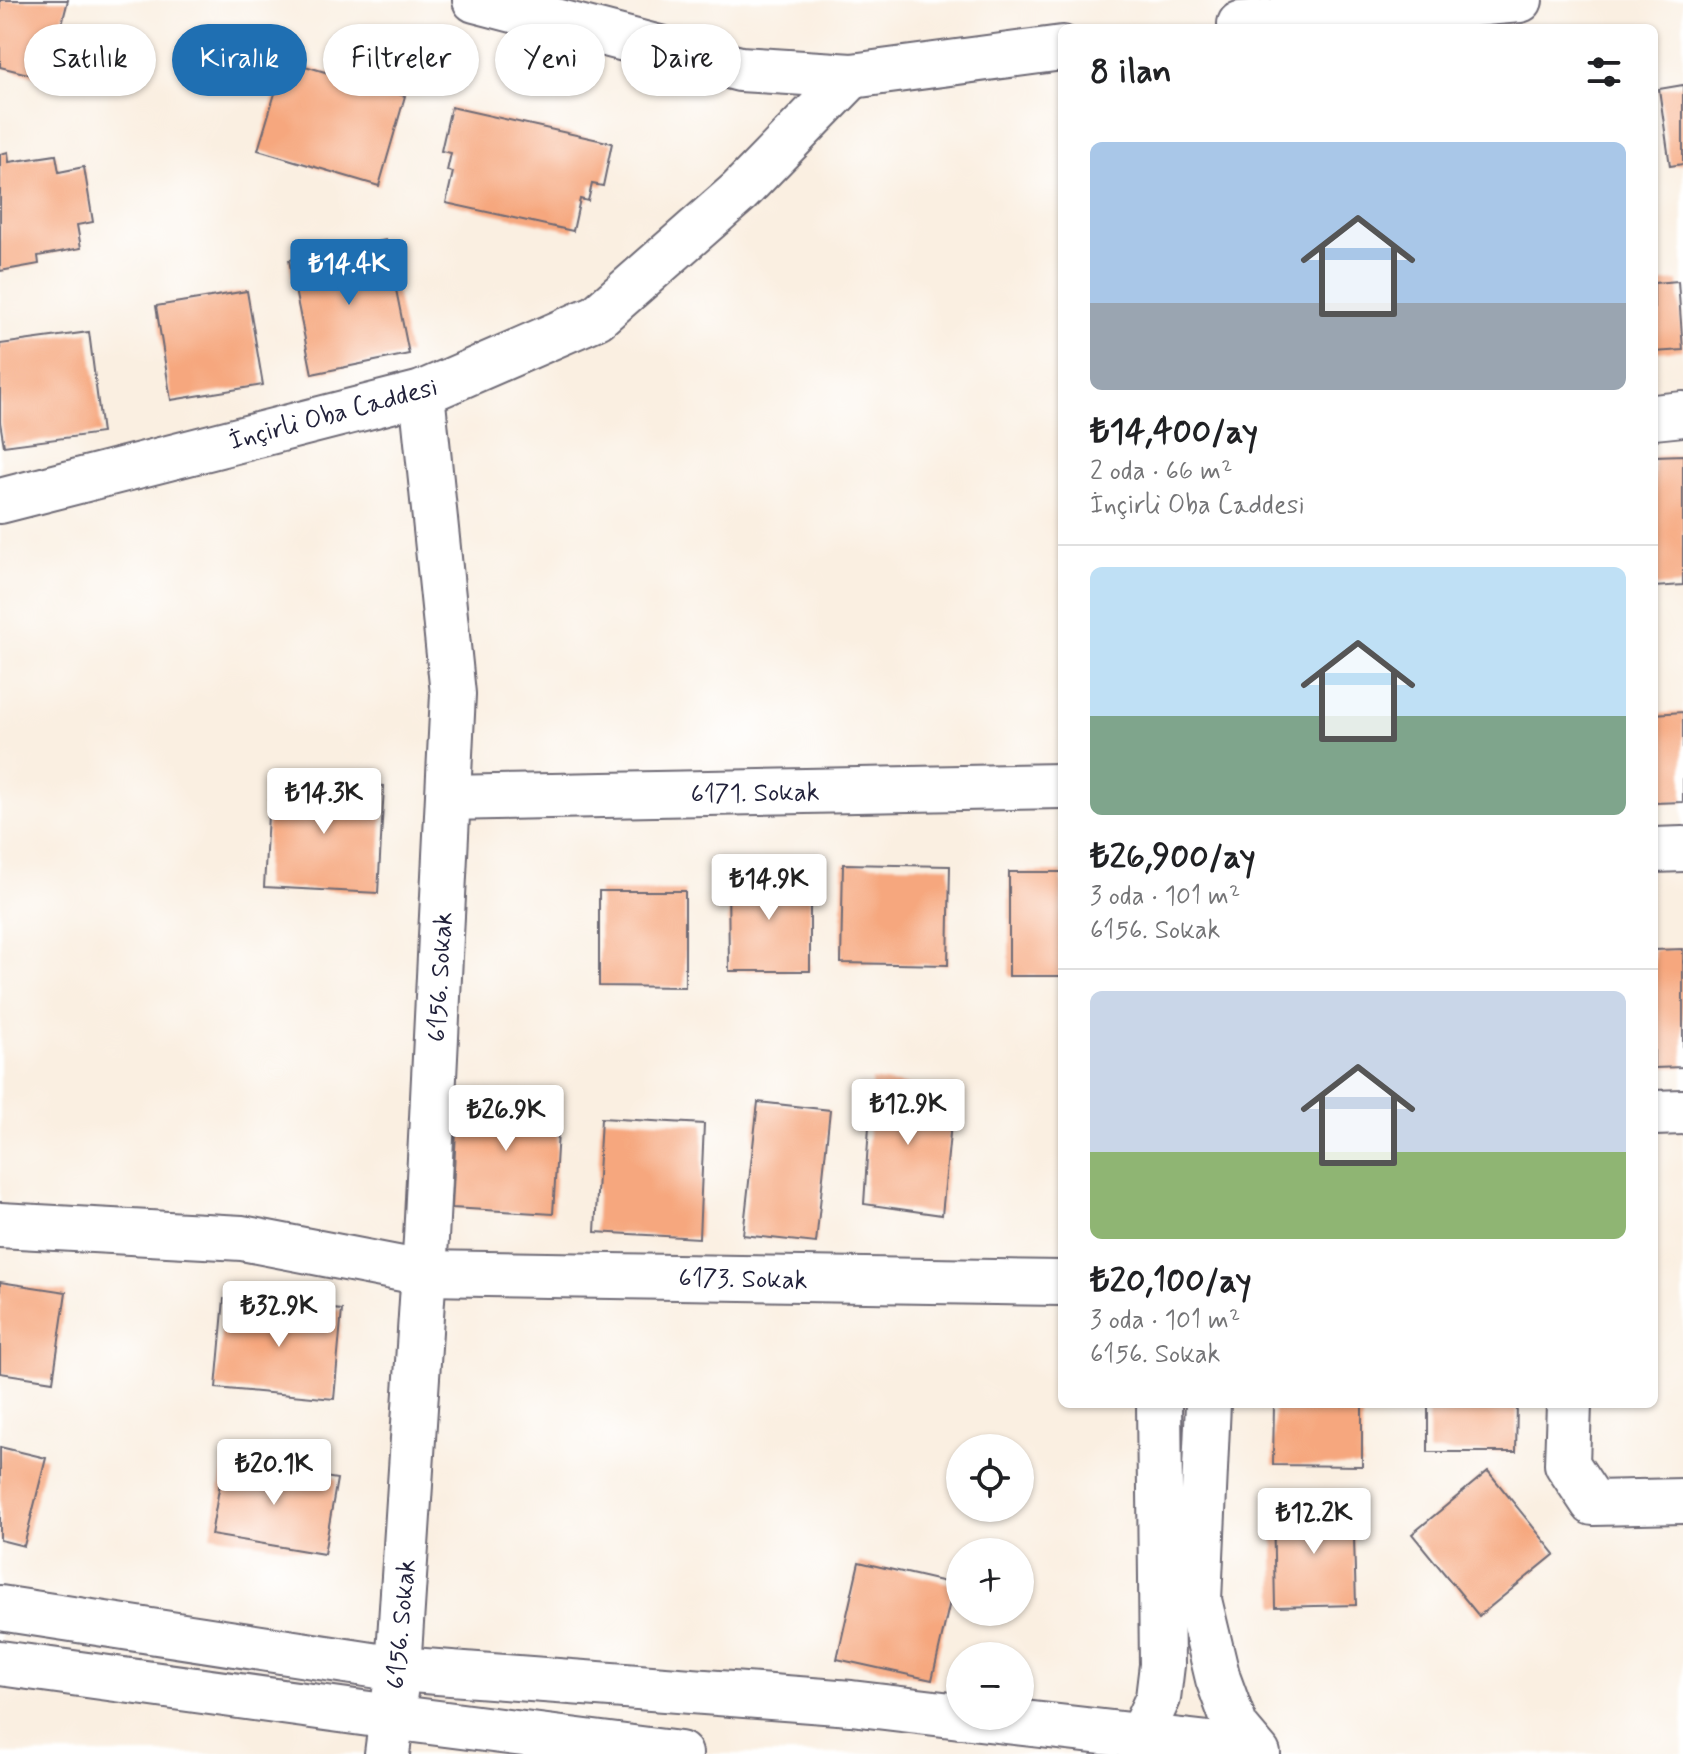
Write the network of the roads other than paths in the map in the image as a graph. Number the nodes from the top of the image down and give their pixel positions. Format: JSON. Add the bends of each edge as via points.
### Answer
{"nodes":[{"id":1,"x":475,"y":0,"type":"edge"},
{"id":2,"x":1387,"y":0,"type":"edge"},
{"id":3,"x":1520,"y":0,"type":"edge"},
{"id":4,"x":1233,"y":20,"type":"edge"},
{"id":5,"x":1058,"y":49,"type":"edge"},
{"id":6,"x":852,"y":76,"type":"junction"},
{"id":7,"x":422,"y":393,"type":"junction"},
{"id":8,"x":1683,"y":414,"type":"edge"},
{"id":9,"x":1658,"y":417,"type":"edge"},
{"id":10,"x":0,"y":501,"type":"edge"},
{"id":11,"x":1058,"y":786,"type":"edge"},
{"id":12,"x":448,"y":798,"type":"junction"},
{"id":13,"x":1683,"y":849,"type":"edge"},
{"id":14,"x":1658,"y":850,"type":"edge"},
{"id":15,"x":1683,"y":1112,"type":"edge"},
{"id":16,"x":1658,"y":1113,"type":"edge"},
{"id":17,"x":0,"y":1225,"type":"edge"},
{"id":18,"x":423,"y":1273,"type":"junction"},
{"id":19,"x":1058,"y":1283,"type":"edge"},
{"id":20,"x":1159,"y":1408,"type":"edge"},
{"id":21,"x":1208,"y":1408,"type":"edge"},
{"id":22,"x":1569,"y":1408,"type":"edge"},
{"id":23,"x":1683,"y":1501,"type":"edge"},
{"id":24,"x":0,"y":1608,"type":"edge"},
{"id":25,"x":0,"y":1663,"type":"edge"},
{"id":26,"x":398,"y":1669,"type":"junction"},
{"id":27,"x":946,"y":1714,"type":"edge"},
{"id":28,"x":1034,"y":1725,"type":"edge"},
{"id":29,"x":389,"y":1736,"type":"edge"},
{"id":30,"x":1140,"y":1737,"type":"junction"},
{"id":31,"x":680,"y":1754,"type":"edge"},
{"id":32,"x":1228,"y":1754,"type":"edge"},
{"id":33,"x":1258,"y":1754,"type":"edge"}],
"edges":[{"from":1,"to":6,"type":"street","via":[[740,69]]},
{"from":2,"to":4,"type":"street"},
{"from":3,"to":4,"type":"street"},
{"from":5,"to":6,"type":"street"},
{"from":6,"to":7,"type":"street","name":"İnçirli Oba Caddesi","via":[[739,192],[597,317]]},
{"from":7,"to":10,"type":"street","name":"İnçirli Oba Caddesi"},
{"from":7,"to":12,"type":"street","name":"6156. Sokak","via":[[453,694]]},
{"from":8,"to":9,"type":"street"},
{"from":11,"to":12,"type":"street","name":"6171. Sokak"},
{"from":12,"to":18,"type":"street","name":"6156. Sokak"},
{"from":13,"to":14,"type":"street"},
{"from":15,"to":16,"type":"street"},
{"from":17,"to":18,"type":"street","name":"6173. Sokak","via":[[242,1238]]},
{"from":18,"to":19,"type":"street","name":"6173. Sokak"},
{"from":18,"to":26,"type":"street","name":"6156. Sokak"},
{"from":20,"to":30,"type":"street","via":[[1162,1665],[1158,1698]]},
{"from":21,"to":33,"type":"street","via":[[1199,1600],[1236,1728]]},
{"from":22,"to":23,"type":"street","via":[[1567,1464],[1593,1503]]},
{"from":24,"to":26,"type":"street"},
{"from":25,"to":29,"type":"street"},
{"from":26,"to":27,"type":"street"},
{"from":26,"to":29,"type":"street","name":"6156. Sokak"},
{"from":28,"to":30,"type":"street"},
{"from":29,"to":31,"type":"street"},
{"from":30,"to":32,"type":"street","via":[[1209,1744]]}]}
